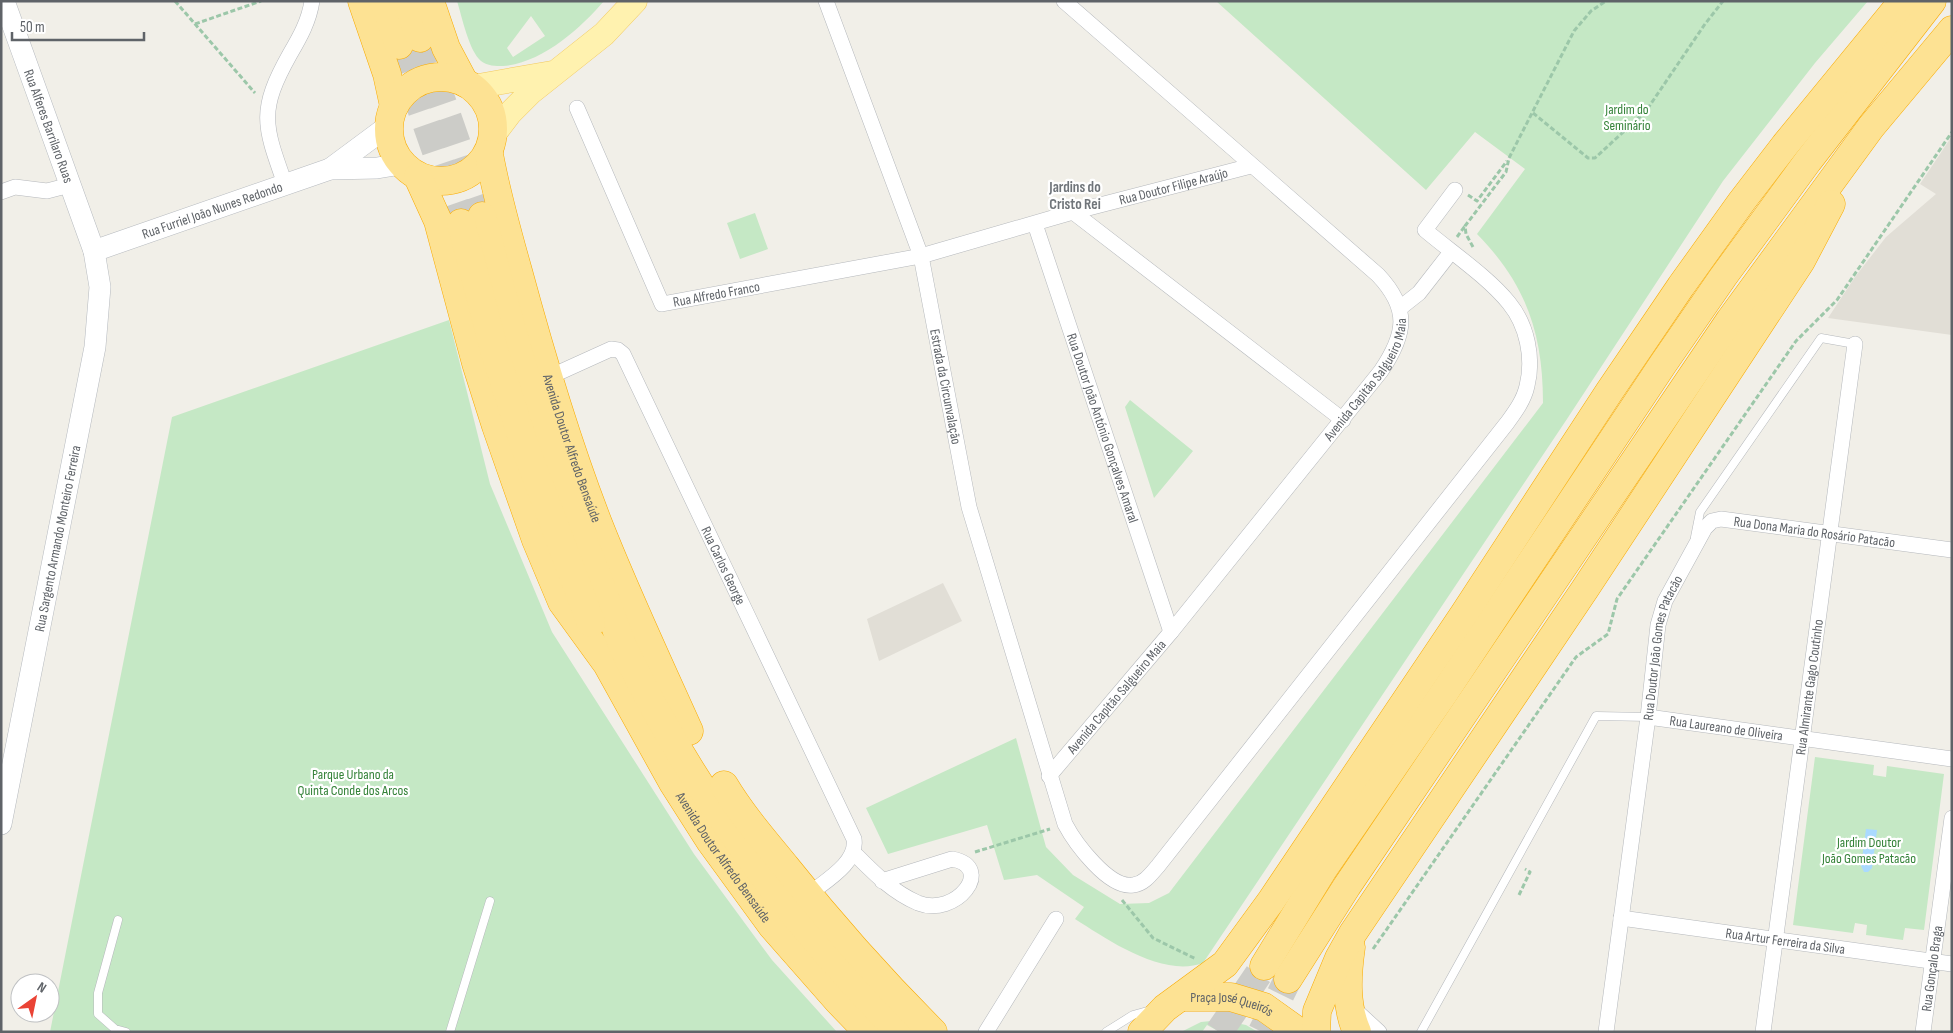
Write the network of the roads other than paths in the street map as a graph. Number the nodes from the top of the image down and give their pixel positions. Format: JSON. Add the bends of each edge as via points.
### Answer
{"nodes":[{"id":1,"x":4,"y":1,"type":"edge"},
{"id":2,"x":312,"y":1,"type":"edge"},
{"id":3,"x":362,"y":1,"type":"edge"},
{"id":4,"x":384,"y":1,"type":"edge"},
{"id":5,"x":407,"y":1,"type":"edge"},
{"id":6,"x":430,"y":1,"type":"edge"},
{"id":7,"x":635,"y":1,"type":"edge"},
{"id":8,"x":826,"y":1,"type":"edge"},
{"id":9,"x":1064,"y":1,"type":"edge"},
{"id":10,"x":1903,"y":1,"type":"edge"},
{"id":11,"x":1932,"y":1,"type":"edge"},
{"id":12,"x":1952,"y":30,"type":"edge"},
{"id":13,"x":552,"y":74,"type":"junction"},
{"id":14,"x":469,"y":85,"type":"junction"},
{"id":15,"x":577,"y":108,"type":"dead end"},
{"id":16,"x":391,"y":116,"type":"junction"},
{"id":17,"x":1871,"y":127,"type":"junction"},
{"id":18,"x":491,"y":144,"type":"junction"},
{"id":19,"x":1251,"y":166,"type":"junction"},
{"id":20,"x":330,"y":168,"type":"junction"},
{"id":21,"x":410,"y":170,"type":"junction"},
{"id":22,"x":285,"y":184,"type":"junction"},
{"id":23,"x":70,"y":185,"type":"junction"},
{"id":24,"x":1455,"y":190,"type":"road end"},
{"id":25,"x":1,"y":192,"type":"edge"},
{"id":26,"x":1073,"y":212,"type":"junction"},
{"id":27,"x":1035,"y":224,"type":"junction"},
{"id":28,"x":94,"y":251,"type":"junction"},
{"id":29,"x":1451,"y":252,"type":"junction"},
{"id":30,"x":921,"y":256,"type":"junction"},
{"id":31,"x":1400,"y":308,"type":"junction"},
{"id":32,"x":1855,"y":344,"type":"joint"},
{"id":33,"x":547,"y":378,"type":"junction"},
{"id":34,"x":1343,"y":420,"type":"junction"},
{"id":35,"x":1829,"y":533,"type":"junction"},
{"id":36,"x":1693,"y":549,"type":"junction"},
{"id":37,"x":1952,"y":550,"type":"edge"},
{"id":38,"x":603,"y":591,"type":"junction"},
{"id":39,"x":1171,"y":632,"type":"junction"},
{"id":40,"x":606,"y":664,"type":"junction"},
{"id":41,"x":1648,"y":717,"type":"junction"},
{"id":42,"x":690,"y":731,"type":"junction"},
{"id":43,"x":1802,"y":738,"type":"junction"},
{"id":44,"x":1952,"y":759,"type":"edge"},
{"id":45,"x":1049,"y":776,"type":"junction"},
{"id":46,"x":1952,"y":818,"type":"edge"},
{"id":47,"x":1,"y":824,"type":"edge"},
{"id":48,"x":854,"y":853,"type":"junction"},
{"id":49,"x":882,"y":881,"type":"junction"},
{"id":50,"x":490,"y":901,"type":"dead end"},
{"id":51,"x":802,"y":906,"type":"junction"},
{"id":52,"x":1056,"y":918,"type":"dead end"},
{"id":53,"x":1621,"y":918,"type":"junction"},
{"id":54,"x":118,"y":920,"type":"dead end"},
{"id":55,"x":1775,"y":939,"type":"junction"},
{"id":56,"x":1362,"y":943,"type":"junction"},
{"id":57,"x":1932,"y":961,"type":"junction"},
{"id":58,"x":1952,"y":964,"type":"edge"},
{"id":59,"x":1264,"y":966,"type":"tunnel mouth"},
{"id":60,"x":1288,"y":978,"type":"tunnel mouth"},
{"id":61,"x":1173,"y":1002,"type":"junction"},
{"id":62,"x":1349,"y":1004,"type":"junction"},
{"id":63,"x":916,"y":1026,"type":"edge"},
{"id":64,"x":1142,"y":1031,"type":"edge"},
{"id":65,"x":126,"y":1032,"type":"edge"},
{"id":66,"x":450,"y":1032,"type":"edge"},
{"id":67,"x":868,"y":1032,"type":"edge"},
{"id":68,"x":986,"y":1032,"type":"edge"},
{"id":69,"x":1106,"y":1032,"type":"edge"},
{"id":70,"x":1299,"y":1032,"type":"edge"},
{"id":71,"x":1316,"y":1032,"type":"edge"},
{"id":72,"x":1357,"y":1032,"type":"edge"},
{"id":73,"x":1379,"y":1032,"type":"edge"},
{"id":74,"x":1420,"y":1032,"type":"edge"},
{"id":75,"x":1606,"y":1032,"type":"edge"},
{"id":76,"x":1762,"y":1032,"type":"edge"},
{"id":77,"x":1923,"y":1032,"type":"edge"}],
"edges":[{"from":1,"to":23,"type":"street","name":"Rua Alferes Barrilaro Ruas"},
{"from":2,"to":22,"type":"street","via":[[307,22],[276,80],[269,101],[268,133]]},
{"from":3,"to":16,"type":"highway","via":[[388,74]]},
{"from":4,"to":5,"type":"highway","via":[[410,41]]},
{"from":6,"to":14,"type":"highway","via":[[446,48]]},
{"from":7,"to":13,"type":"main road","via":[[604,34]]},
{"from":8,"to":30,"type":"street","name":"Estrada da Circunvalação"},
{"from":9,"to":19,"type":"street","name":"Avenida Capitão Salgueiro Maia"},
{"from":10,"to":61,"type":"highway","via":[[1742,201],[1682,286],[1226,964]]},
{"from":11,"to":59,"type":"highway","via":[[1803,169],[1668,356],[1324,868]]},
{"from":12,"to":17,"type":"highway"},
{"from":13,"to":14,"type":"main road"},
{"from":13,"to":18,"type":"main road","via":[[516,107]]},
{"from":14,"to":16,"type":"highway","via":[[444,77],[424,79],[406,90]]},
{"from":14,"to":18,"type":"highway","via":[[485,100],[492,116]]},
{"from":15,"to":30,"type":"street","name":"Rua Alfredo Franco","via":[[662,304]]},
{"from":16,"to":20,"type":"street","name":"Rua Furriel João Nunes Redondo"},
{"from":16,"to":21,"type":"highway","via":[[391,146]]},
{"from":17,"to":56,"type":"highway","via":[[1801,261],[1585,589]]},
{"from":17,"to":60,"type":"highway","via":[[1730,320]]},
{"from":18,"to":21,"type":"highway","via":[[476,170],[458,180],[437,182]]},
{"from":18,"to":33,"type":"highway","name":"Avenida Doutor Alfredo Bensaúde","via":[[495,186]]},
{"from":19,"to":26,"type":"street","name":"Rua Doutor Filipe Araújo"},
{"from":19,"to":31,"type":"street","name":"Avenida Capitão Salgueiro Maia","via":[[1378,275],[1397,298]]},
{"from":20,"to":21,"type":"street","name":"Rua Furriel João Nunes Redondo"},
{"from":20,"to":22,"type":"street","name":"Rua Furriel João Nunes Redondo"},
{"from":21,"to":40,"type":"highway","name":"Avenida Doutor Alfredo Bensaúde","via":[[436,216],[476,363],[536,540],[562,602]]},
{"from":22,"to":28,"type":"street","name":"Rua Furriel João Nunes Redondo"},
{"from":23,"to":25,"type":"street","via":[[47,191],[15,187]]},
{"from":23,"to":28,"type":"street","name":"Rua Alferes Barrilaro Ruas"},
{"from":24,"to":29,"type":"street","via":[[1425,230]]},
{"from":26,"to":27,"type":"street","name":"Rua Doutor Filipe Araújo"},
{"from":26,"to":34,"type":"street"},
{"from":27,"to":30,"type":"street","name":"Rua Doutor Filipe Araújo"},
{"from":27,"to":39,"type":"street","name":"Rua Doutor João António Gonçalves Amaral"},
{"from":28,"to":47,"type":"street","name":"Rua Sargento Armando Monteiro Ferreira","via":[[100,287],[95,347]]},
{"from":29,"to":31,"type":"street","via":[[1419,293]]},
{"from":29,"to":45,"type":"street","name":"Estrada da Circunvalação","via":[[1509,303],[1524,328],[1529,372],[1527,387],[1515,412],[1144,880],[1135,885],[1122,884],[1108,876],[1079,846],[1065,824]]},
{"from":30,"to":45,"type":"street","name":"Estrada da Circunvalação","via":[[964,486]]},
{"from":31,"to":34,"type":"street","name":"Avenida Capitão Salgueiro Maia","via":[[1400,330],[1392,354]]},
{"from":32,"to":35,"type":"street","name":"Rua Almirante Gago Coutinho"},
{"from":32,"to":36,"type":"lane","name":"Rua Doutor João Gomes Patacão","via":[[1821,338],[1700,512]]},
{"from":33,"to":42,"type":"highway","name":"Avenida Doutor Alfredo Bensaúde","via":[[618,574]]},
{"from":33,"to":48,"type":"street","name":"Rua Carlos George","via":[[612,349],[623,354],[854,839]]},
{"from":34,"to":39,"type":"street","name":"Avenida Capitão Salgueiro Maia"},
{"from":35,"to":36,"type":"street","name":"Rua Dona Maria do Rosário Patacão","via":[[1721,518],[1708,524]]},
{"from":35,"to":37,"type":"street","name":"Rua Dona Maria do Rosário Patacão"},
{"from":35,"to":43,"type":"street","name":"Rua Almirante Gago Coutinho"},
{"from":36,"to":41,"type":"street","name":"Rua Doutor João Gomes Patacão","via":[[1660,616]]},
{"from":38,"to":40,"type":"highway","name":"Avenida Doutor Alfredo Bensaúde","via":[[544,436],[471,220],[495,353],[524,444]]},
{"from":38,"to":42,"type":"highway","name":"Avenida Doutor Alfredo Bensaúde"},
{"from":38,"to":51,"type":"highway","name":"Avenida Doutor Alfredo Bensaúde","via":[[625,649],[668,733],[736,838]]},
{"from":39,"to":45,"type":"street","name":"Avenida Capitão Salgueiro Maia"},
{"from":40,"to":67,"type":"highway","name":"Avenida Doutor Alfredo Bensaúde","via":[[710,842],[772,926]]},
{"from":41,"to":43,"type":"street","name":"Rua Laureano de Oliveira"},
{"from":41,"to":53,"type":"street","name":"Rua Doutor João Gomes Patacão"},
{"from":41,"to":74,"type":"lane","via":[[1596,716]]},
{"from":42,"to":51,"type":"highway","name":"Avenida Doutor Alfredo Bensaúde"},
{"from":43,"to":44,"type":"street","name":"Rua Laureano de Oliveira"},
{"from":43,"to":55,"type":"street","name":"Rua Almirante Gago Coutinho"},
{"from":46,"to":57,"type":"street","name":"Rua Gonçalo Braga"},
{"from":48,"to":49,"type":"street"},
{"from":48,"to":51,"type":"street"},
{"from":49,"to":49,"type":"street","via":[[919,903],[939,905],[952,902],[966,891],[971,872],[968,865],[952,859]]},
{"from":50,"to":66,"type":"lane"},
{"from":51,"to":63,"type":"highway"},
{"from":52,"to":68,"type":"street"},
{"from":53,"to":55,"type":"street","name":"Rua Artur Ferreira da Silva"},
{"from":53,"to":75,"type":"street","name":"Rua Doutor João Gomes Patacão"},
{"from":54,"to":65,"type":"lane","via":[[98,993],[98,1014],[115,1029]]},
{"from":55,"to":57,"type":"street","name":"Rua Artur Ferreira da Silva"},
{"from":55,"to":76,"type":"street","name":"Rua Almirante Gago Coutinho"},
{"from":56,"to":62,"type":"highway","via":[[1347,976]]},
{"from":56,"to":71,"type":"highway","via":[[1339,958],[1317,1010]]},
{"from":57,"to":58,"type":"street","name":"Rua Artur Ferreira da Silva"},
{"from":57,"to":77,"type":"street","name":"Rua Gonçalo Braga"},
{"from":61,"to":64,"type":"highway"},
{"from":61,"to":69,"type":"lane","via":[[1133,1015]]},
{"from":61,"to":70,"type":"highway","name":"Praça José Queirós","via":[[1231,997],[1264,1007]]},
{"from":62,"to":72,"type":"highway","via":[[1350,1018]]},
{"from":62,"to":73,"type":"street"}]}
